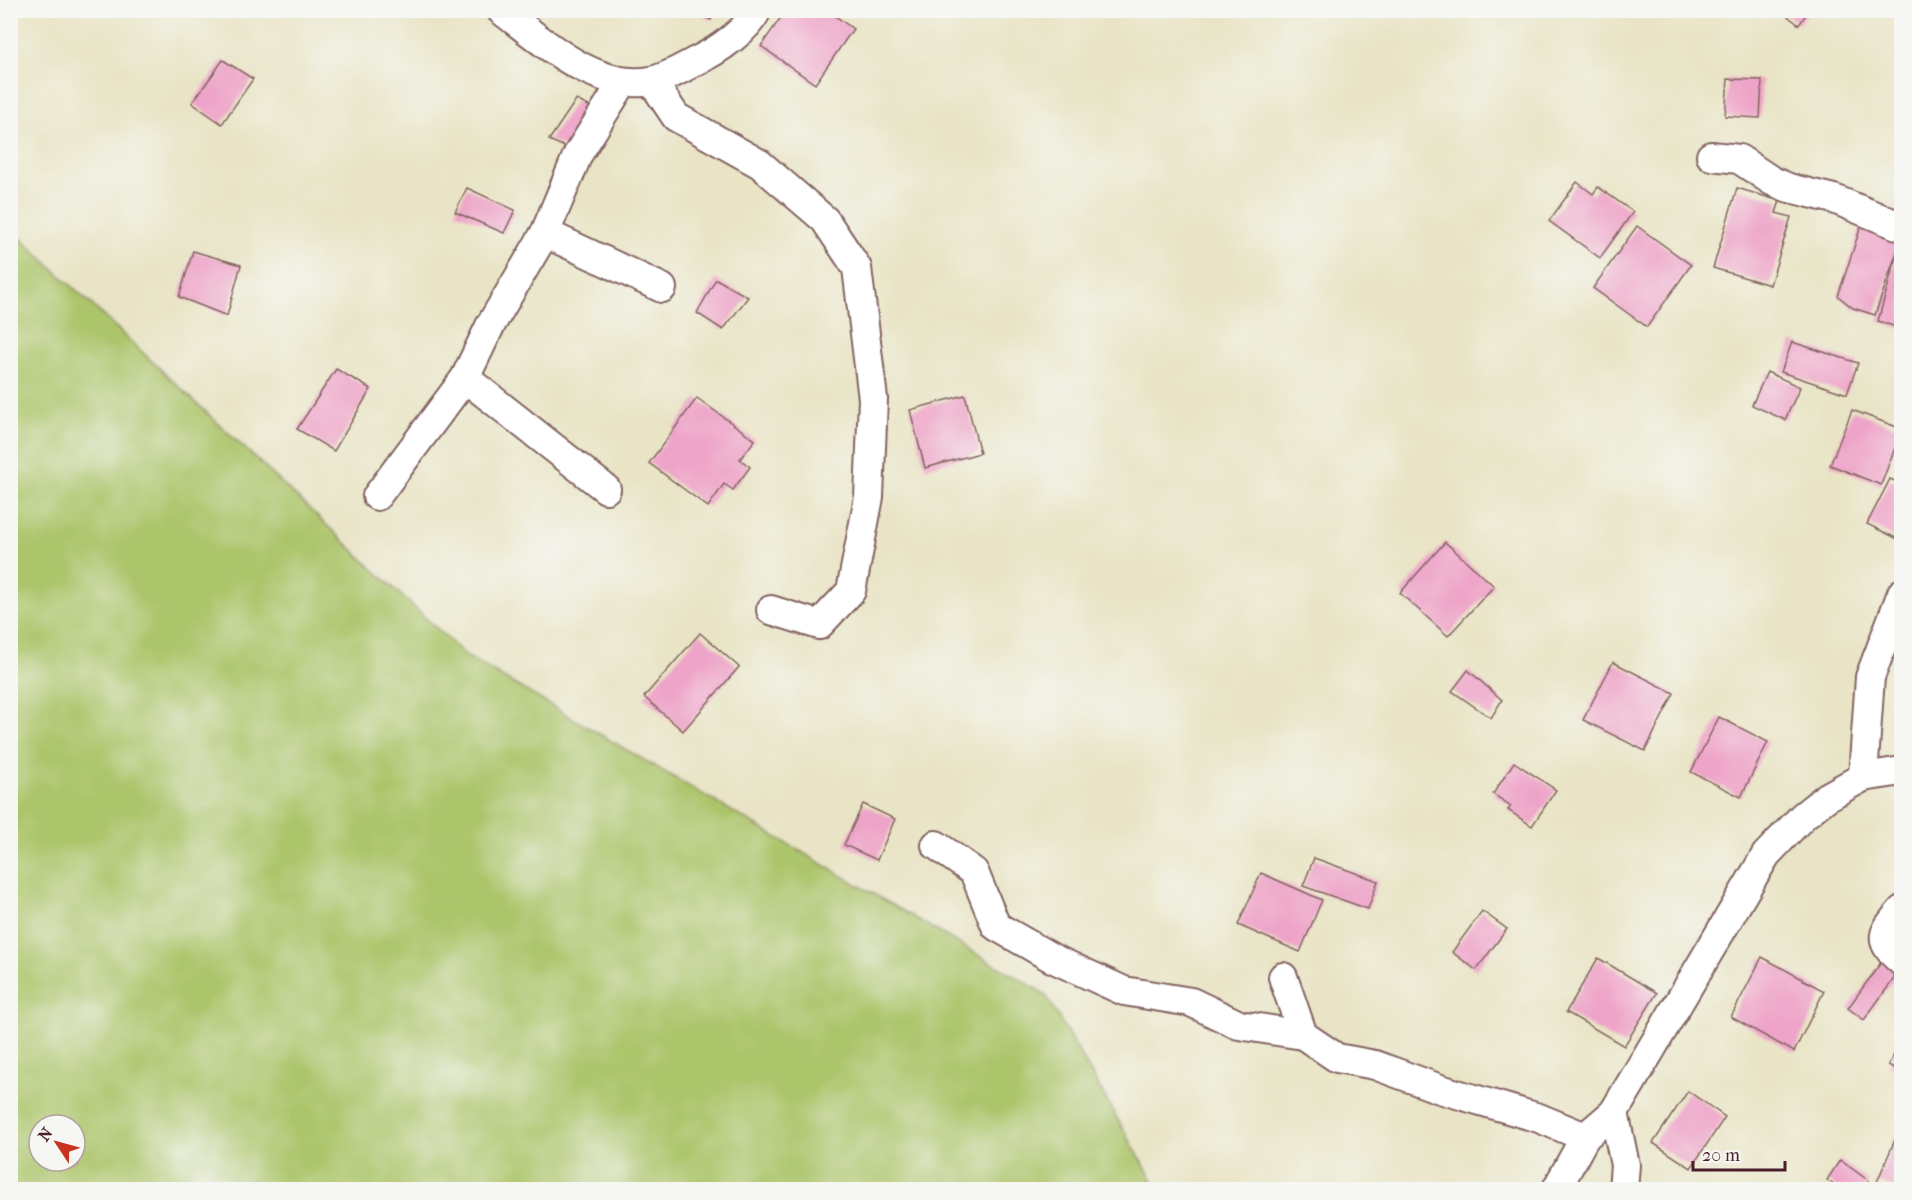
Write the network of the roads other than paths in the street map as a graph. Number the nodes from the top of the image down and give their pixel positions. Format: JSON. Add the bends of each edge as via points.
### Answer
{"nodes":[{"id":1,"x":501,"y":10,"type":"edge"},
{"id":2,"x":757,"y":10,"type":"edge"},
{"id":3,"x":623,"y":81,"type":"junction"},
{"id":4,"x":652,"y":81,"type":"junction"},
{"id":5,"x":1711,"y":156,"type":"dead end"},
{"id":6,"x":1902,"y":227,"type":"edge"},
{"id":7,"x":545,"y":233,"type":"junction"},
{"id":8,"x":662,"y":288,"type":"dead end"},
{"id":9,"x":465,"y":378,"type":"junction"},
{"id":10,"x":606,"y":489,"type":"dead end"},
{"id":11,"x":377,"y":496,"type":"dead end"},
{"id":12,"x":1902,"y":593,"type":"edge"},
{"id":13,"x":771,"y":609,"type":"dead end"},
{"id":14,"x":1902,"y":771,"type":"edge"},
{"id":15,"x":1863,"y":777,"type":"junction"},
{"id":16,"x":936,"y":845,"type":"dead end"},
{"id":17,"x":1902,"y":910,"type":"edge"},
{"id":18,"x":1902,"y":962,"type":"edge"},
{"id":19,"x":1283,"y":977,"type":"dead end"},
{"id":20,"x":1303,"y":1035,"type":"junction"},
{"id":21,"x":1614,"y":1112,"type":"junction"},
{"id":22,"x":1585,"y":1137,"type":"junction"},
{"id":23,"x":1557,"y":1190,"type":"edge"},
{"id":24,"x":1623,"y":1190,"type":"edge"}],
"edges":[{"from":1,"to":3,"type":"street","via":[[578,66]]},
{"from":2,"to":4,"type":"street","via":[[752,21],[710,55]]},
{"from":3,"to":4,"type":"street"},
{"from":3,"to":7,"type":"street","via":[[578,154]]},
{"from":4,"to":13,"type":"street","via":[[676,117],[760,164],[825,220],[857,268],[873,399],[868,497],[851,591],[819,625]]},
{"from":5,"to":6,"type":"street","via":[[1731,156],[1772,181],[1834,199]]},
{"from":7,"to":8,"type":"street"},
{"from":7,"to":9,"type":"street","via":[[490,326]]},
{"from":9,"to":10,"type":"street"},
{"from":9,"to":11,"type":"street"},
{"from":12,"to":15,"type":"street","via":[[1870,677]]},
{"from":14,"to":15,"type":"street"},
{"from":15,"to":21,"type":"street","via":[[1803,816],[1766,855]]},
{"from":16,"to":20,"type":"street","via":[[974,872],[996,926],[1052,958],[1124,990],[1191,1002],[1239,1025]]},
{"from":17,"to":18,"type":"street","via":[[1883,936],[1888,950]]},
{"from":19,"to":20,"type":"street"},
{"from":20,"to":22,"type":"street","via":[[1336,1058],[1375,1065],[1539,1118]]},
{"from":21,"to":22,"type":"street"},
{"from":21,"to":24,"type":"street","via":[[1625,1164]]},
{"from":22,"to":23,"type":"street"}]}
